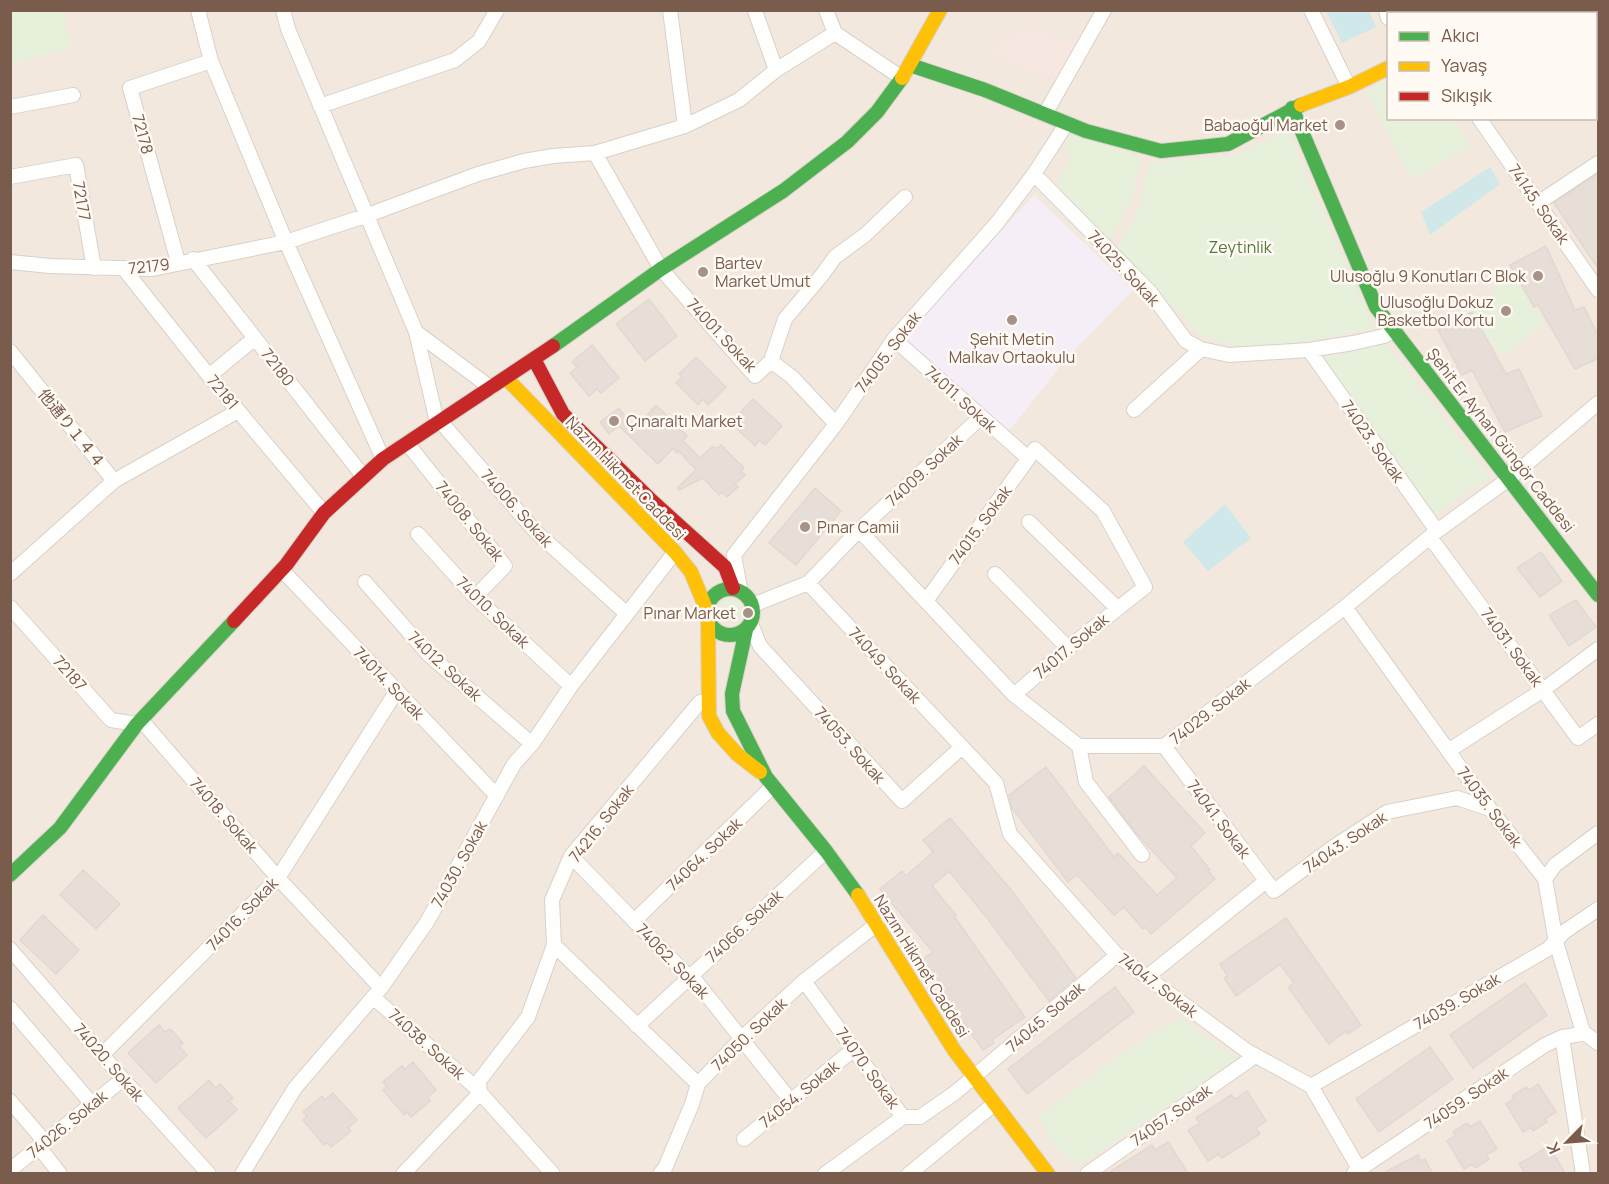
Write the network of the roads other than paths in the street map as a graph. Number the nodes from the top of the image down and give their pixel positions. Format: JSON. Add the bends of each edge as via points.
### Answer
{"nodes":[{"id":1,"x":198,"y":10,"type":"edge"},
{"id":2,"x":283,"y":10,"type":"edge"},
{"id":3,"x":497,"y":10,"type":"edge"},
{"id":4,"x":670,"y":10,"type":"edge"},
{"id":5,"x":826,"y":10,"type":"edge"},
{"id":6,"x":940,"y":10,"type":"edge"},
{"id":7,"x":1104,"y":10,"type":"edge"},
{"id":8,"x":1311,"y":10,"type":"edge"},
{"id":9,"x":755,"y":11,"type":"edge"},
{"id":10,"x":835,"y":33,"type":"junction"},
{"id":11,"x":211,"y":61,"type":"junction"},
{"id":12,"x":910,"y":65,"type":"junction"},
{"id":13,"x":1387,"y":69,"type":"edge"},
{"id":14,"x":777,"y":70,"type":"junction"},
{"id":15,"x":903,"y":78,"type":"junction"},
{"id":16,"x":1349,"y":87,"type":"junction"},
{"id":17,"x":73,"y":95,"type":"dead end"},
{"id":18,"x":320,"y":106,"type":"junction"},
{"id":19,"x":10,"y":107,"type":"edge"},
{"id":20,"x":1292,"y":108,"type":"junction"},
{"id":21,"x":1045,"y":114,"type":"junction"},
{"id":22,"x":1480,"y":120,"type":"edge"},
{"id":23,"x":1067,"y":123,"type":"junction"},
{"id":24,"x":685,"y":126,"type":"junction"},
{"id":25,"x":595,"y":153,"type":"junction"},
{"id":26,"x":1599,"y":163,"type":"edge"},
{"id":27,"x":1034,"y":174,"type":"junction"},
{"id":28,"x":10,"y":177,"type":"edge"},
{"id":29,"x":905,"y":197,"type":"dead end"},
{"id":30,"x":1538,"y":203,"type":"junction"},
{"id":31,"x":368,"y":215,"type":"junction"},
{"id":32,"x":286,"y":242,"type":"junction"},
{"id":33,"x":193,"y":259,"type":"junction"},
{"id":34,"x":10,"y":262,"type":"edge"},
{"id":35,"x":178,"y":262,"type":"junction"},
{"id":36,"x":94,"y":268,"type":"junction"},
{"id":37,"x":124,"y":269,"type":"junction"},
{"id":38,"x":661,"y":269,"type":"junction"},
{"id":39,"x":1599,"y":290,"type":"edge"},
{"id":40,"x":1394,"y":330,"type":"junction"},
{"id":41,"x":416,"y":332,"type":"junction"},
{"id":42,"x":255,"y":338,"type":"junction"},
{"id":43,"x":894,"y":339,"type":"junction"},
{"id":44,"x":1201,"y":349,"type":"junction"},
{"id":45,"x":1310,"y":350,"type":"junction"},
{"id":46,"x":10,"y":351,"type":"edge"},
{"id":47,"x":534,"y":359,"type":"junction"},
{"id":48,"x":771,"y":361,"type":"junction"},
{"id":49,"x":209,"y":376,"type":"junction"},
{"id":50,"x":506,"y":378,"type":"junction"},
{"id":51,"x":491,"y":388,"type":"junction"},
{"id":52,"x":1599,"y":403,"type":"edge"},
{"id":53,"x":1134,"y":410,"type":"dead end"},
{"id":54,"x":238,"y":411,"type":"junction"},
{"id":55,"x":981,"y":417,"type":"junction"},
{"id":56,"x":439,"y":421,"type":"junction"},
{"id":57,"x":836,"y":424,"type":"junction"},
{"id":58,"x":407,"y":442,"type":"junction"},
{"id":59,"x":1032,"y":453,"type":"junction"},
{"id":60,"x":383,"y":459,"type":"junction"},
{"id":61,"x":363,"y":476,"type":"junction"},
{"id":62,"x":1510,"y":478,"type":"junction"},
{"id":63,"x":114,"y":481,"type":"junction"},
{"id":64,"x":324,"y":513,"type":"junction"},
{"id":65,"x":1029,"y":522,"type":"dead end"},
{"id":66,"x":859,"y":530,"type":"junction"},
{"id":67,"x":418,"y":534,"type":"dead end"},
{"id":68,"x":1433,"y":534,"type":"junction"},
{"id":69,"x":675,"y":552,"type":"junction"},
{"id":70,"x":282,"y":570,"type":"junction"},
{"id":71,"x":10,"y":574,"type":"edge"},
{"id":72,"x":995,"y":574,"type":"dead end"},
{"id":73,"x":364,"y":582,"type":"dead end"},
{"id":74,"x":808,"y":583,"type":"junction"},
{"id":75,"x":736,"y":589,"type":"junction"},
{"id":76,"x":1599,"y":595,"type":"edge"},
{"id":77,"x":475,"y":597,"type":"junction"},
{"id":78,"x":926,"y":601,"type":"junction"},
{"id":79,"x":753,"y":605,"type":"junction"},
{"id":80,"x":11,"y":607,"type":"edge"},
{"id":81,"x":1345,"y":607,"type":"junction"},
{"id":82,"x":1117,"y":608,"type":"junction"},
{"id":83,"x":627,"y":614,"type":"junction"},
{"id":84,"x":707,"y":615,"type":"junction"},
{"id":85,"x":748,"y":627,"type":"junction"},
{"id":86,"x":1068,"y":648,"type":"junction"},
{"id":87,"x":1599,"y":649,"type":"edge"},
{"id":88,"x":571,"y":686,"type":"junction"},
{"id":89,"x":1543,"y":690,"type":"junction"},
{"id":90,"x":396,"y":692,"type":"junction"},
{"id":91,"x":1014,"y":694,"type":"junction"},
{"id":92,"x":709,"y":700,"type":"junction"},
{"id":93,"x":139,"y":722,"type":"junction"},
{"id":94,"x":1599,"y":724,"type":"edge"},
{"id":95,"x":532,"y":744,"type":"junction"},
{"id":96,"x":1080,"y":746,"type":"junction"},
{"id":97,"x":1164,"y":746,"type":"junction"},
{"id":98,"x":962,"y":747,"type":"junction"},
{"id":99,"x":1448,"y":751,"type":"junction"},
{"id":100,"x":770,"y":782,"type":"junction"},
{"id":101,"x":497,"y":796,"type":"junction"},
{"id":102,"x":1490,"y":809,"type":"junction"},
{"id":103,"x":1599,"y":833,"type":"edge"},
{"id":104,"x":826,"y":851,"type":"junction"},
{"id":105,"x":1142,"y":855,"type":"dead end"},
{"id":106,"x":571,"y":856,"type":"junction"},
{"id":107,"x":10,"y":874,"type":"edge"},
{"id":108,"x":278,"y":878,"type":"junction"},
{"id":109,"x":1545,"y":879,"type":"junction"},
{"id":110,"x":1270,"y":886,"type":"junction"},
{"id":111,"x":1599,"y":909,"type":"edge"},
{"id":112,"x":634,"y":921,"type":"junction"},
{"id":113,"x":877,"y":924,"type":"junction"},
{"id":114,"x":1556,"y":942,"type":"junction"},
{"id":115,"x":554,"y":945,"type":"junction"},
{"id":116,"x":10,"y":949,"type":"edge"},
{"id":117,"x":1116,"y":955,"type":"junction"},
{"id":118,"x":691,"y":975,"type":"junction"},
{"id":119,"x":1148,"y":976,"type":"junction"},
{"id":120,"x":804,"y":981,"type":"junction"},
{"id":121,"x":377,"y":992,"type":"junction"},
{"id":122,"x":10,"y":1008,"type":"edge"},
{"id":123,"x":637,"y":1026,"type":"junction"},
{"id":124,"x":1583,"y":1032,"type":"junction"},
{"id":125,"x":1562,"y":1037,"type":"junction"},
{"id":126,"x":742,"y":1038,"type":"junction"},
{"id":127,"x":1599,"y":1043,"type":"edge"},
{"id":128,"x":854,"y":1049,"type":"junction"},
{"id":129,"x":102,"y":1055,"type":"junction"},
{"id":130,"x":1255,"y":1056,"type":"junction"},
{"id":131,"x":973,"y":1078,"type":"junction"},
{"id":132,"x":123,"y":1079,"type":"junction"},
{"id":133,"x":698,"y":1084,"type":"junction"},
{"id":134,"x":1311,"y":1086,"type":"junction"},
{"id":135,"x":480,"y":1093,"type":"junction"},
{"id":136,"x":10,"y":1101,"type":"edge"},
{"id":137,"x":790,"y":1101,"type":"junction"},
{"id":138,"x":92,"y":1104,"type":"junction"},
{"id":139,"x":994,"y":1104,"type":"junction"},
{"id":140,"x":903,"y":1117,"type":"junction"},
{"id":141,"x":744,"y":1139,"type":"dead end"},
{"id":142,"x":42,"y":1144,"type":"junction"},
{"id":143,"x":10,"y":1170,"type":"edge"},
{"id":144,"x":1358,"y":1172,"type":"edge"},
{"id":145,"x":60,"y":1173,"type":"edge"},
{"id":146,"x":209,"y":1173,"type":"edge"},
{"id":147,"x":242,"y":1173,"type":"edge"},
{"id":148,"x":403,"y":1173,"type":"edge"},
{"id":149,"x":553,"y":1173,"type":"edge"},
{"id":150,"x":660,"y":1173,"type":"edge"},
{"id":151,"x":825,"y":1173,"type":"edge"},
{"id":152,"x":909,"y":1173,"type":"edge"},
{"id":153,"x":1048,"y":1173,"type":"edge"},
{"id":154,"x":1087,"y":1173,"type":"edge"},
{"id":155,"x":1582,"y":1173,"type":"edge"}],
"edges":[{"from":1,"to":11,"type":"street"},
{"from":2,"to":18,"type":"street"},
{"from":3,"to":18,"type":"street","via":[[479,41],[455,60]]},
{"from":4,"to":24,"type":"street"},
{"from":5,"to":10,"type":"street"},
{"from":6,"to":12,"type":"main road"},
{"from":7,"to":21,"type":"street"},
{"from":8,"to":16,"type":"street"},
{"from":9,"to":14,"type":"street"},
{"from":10,"to":14,"type":"street","name":"72179"},
{"from":10,"to":15,"type":"street"},
{"from":11,"to":32,"type":"street"},
{"from":11,"to":35,"type":"street","name":"72178","via":[[130,88]]},
{"from":12,"to":15,"type":"main road"},
{"from":12,"to":21,"type":"main road"},
{"from":13,"to":16,"type":"main road"},
{"from":14,"to":24,"type":"street","name":"72179","via":[[739,100]]},
{"from":15,"to":38,"type":"main road","via":[[847,142],[783,191]]},
{"from":16,"to":20,"type":"main road"},
{"from":17,"to":19,"type":"street"},
{"from":18,"to":31,"type":"street"},
{"from":20,"to":23,"type":"main road","via":[[1228,144],[1161,151]]},
{"from":20,"to":40,"type":"main road","name":"Şehit Er Ayhan Güngör Caddesi","via":[[1376,307]]},
{"from":21,"to":23,"type":"main road"},
{"from":22,"to":30,"type":"street","name":"74145. Sokak"},
{"from":23,"to":27,"type":"street","name":"74005. Sokak"},
{"from":24,"to":25,"type":"street","name":"72179"},
{"from":25,"to":31,"type":"street","name":"72179","via":[[524,161]]},
{"from":25,"to":38,"type":"street"},
{"from":26,"to":30,"type":"street"},
{"from":27,"to":43,"type":"street","name":"74005. Sokak","via":[[997,223]]},
{"from":27,"to":44,"type":"street","name":"74025. Sokak","via":[[1150,291],[1186,341]]},
{"from":28,"to":36,"type":"street","name":"72177","via":[[76,165]]},
{"from":29,"to":48,"type":"street","via":[[835,257],[785,319]]},
{"from":30,"to":39,"type":"street","name":"74145. Sokak"},
{"from":31,"to":32,"type":"street","name":"72179"},
{"from":31,"to":41,"type":"street"},
{"from":32,"to":33,"type":"street","name":"72179"},
{"from":32,"to":60,"type":"street"},
{"from":33,"to":35,"type":"street","name":"72179"},
{"from":33,"to":42,"type":"street","name":"72180"},
{"from":34,"to":36,"type":"street","name":"72179"},
{"from":35,"to":37,"type":"street","name":"72179"},
{"from":36,"to":37,"type":"street","name":"72179"},
{"from":37,"to":49,"type":"street","name":"72181"},
{"from":38,"to":47,"type":"main road"},
{"from":38,"to":48,"type":"street","name":"74001. Sokak","via":[[756,376]]},
{"from":40,"to":45,"type":"street","name":"74025. Sokak","via":[[1353,344]]},
{"from":40,"to":62,"type":"main road","name":"Şehit Er Ayhan Güngör Caddesi"},
{"from":41,"to":51,"type":"street"},
{"from":41,"to":56,"type":"street"},
{"from":42,"to":49,"type":"street"},
{"from":42,"to":61,"type":"street","name":"72180"},
{"from":43,"to":55,"type":"street","name":"74011. Sokak"},
{"from":43,"to":57,"type":"street","name":"74005. Sokak"},
{"from":44,"to":45,"type":"street","name":"74025. Sokak","via":[[1229,355]]},
{"from":44,"to":53,"type":"street"},
{"from":45,"to":68,"type":"street","name":"74023. Sokak"},
{"from":46,"to":63,"type":"street","name":"他通り１４４"},
{"from":47,"to":50,"type":"main road"},
{"from":47,"to":75,"type":"main road","name":"Nazım Hikmet Caddesi","via":[[563,414],[725,567]]},
{"from":48,"to":57,"type":"street","name":"74001. Sokak","via":[[792,377]]},
{"from":49,"to":54,"type":"street","name":"72181"},
{"from":50,"to":51,"type":"main road"},
{"from":50,"to":69,"type":"main road","name":"Nazım Hikmet Caddesi"},
{"from":51,"to":56,"type":"main road"},
{"from":52,"to":62,"type":"street","name":"74029. Sokak"},
{"from":54,"to":63,"type":"street"},
{"from":54,"to":64,"type":"street","name":"72181"},
{"from":55,"to":59,"type":"street","name":"74011. Sokak"},
{"from":55,"to":66,"type":"street","name":"74009. Sokak"},
{"from":56,"to":58,"type":"main road"},
{"from":56,"to":83,"type":"street","name":"74006. Sokak","via":[[535,531]]},
{"from":57,"to":75,"type":"street","name":"74005. Sokak","via":[[734,555]]},
{"from":58,"to":60,"type":"main road"},
{"from":58,"to":77,"type":"street","name":"74008. Sokak","via":[[505,566]]},
{"from":59,"to":78,"type":"street","name":"74015. Sokak"},
{"from":59,"to":82,"type":"street","name":"74011. Sokak","via":[[1103,511],[1145,587]]},
{"from":60,"to":61,"type":"main road"},
{"from":61,"to":64,"type":"main road"},
{"from":62,"to":68,"type":"street","name":"74029. Sokak"},
{"from":62,"to":76,"type":"main road","name":"Şehit Er Ayhan Güngör Caddesi"},
{"from":63,"to":71,"type":"street","name":"他通り１４４"},
{"from":64,"to":70,"type":"main road"},
{"from":65,"to":82,"type":"street","name":"74017. Sokak"},
{"from":66,"to":74,"type":"street","name":"74009. Sokak"},
{"from":66,"to":78,"type":"street"},
{"from":67,"to":77,"type":"street","name":"74010. Sokak"},
{"from":68,"to":81,"type":"street","name":"74029. Sokak"},
{"from":68,"to":89,"type":"street","name":"74031. Sokak"},
{"from":69,"to":83,"type":"street","name":"74030. Sokak"},
{"from":69,"to":84,"type":"main road","name":"Nazım Hikmet Caddesi","via":[[691,572]]},
{"from":70,"to":90,"type":"street","name":"74014. Sokak"},
{"from":70,"to":93,"type":"main road"},
{"from":72,"to":86,"type":"street"},
{"from":73,"to":95,"type":"street","name":"74012. Sokak","via":[[429,655]]},
{"from":74,"to":79,"type":"street","name":"74009. Sokak"},
{"from":74,"to":98,"type":"street","name":"74049. Sokak"},
{"from":75,"to":79,"type":"main road","via":[[747,595]]},
{"from":75,"to":84,"type":"main road","via":[[718,591]]},
{"from":77,"to":88,"type":"street","name":"74010. Sokak"},
{"from":78,"to":91,"type":"street"},
{"from":79,"to":85,"type":"main road","via":[[754,616]]},
{"from":80,"to":93,"type":"street","name":"72187","via":[[111,720]]},
{"from":81,"to":97,"type":"street","name":"74029. Sokak"},
{"from":81,"to":99,"type":"street","name":"74035. Sokak"},
{"from":82,"to":86,"type":"street","name":"74017. Sokak"},
{"from":83,"to":88,"type":"street","name":"74030. Sokak"},
{"from":84,"to":85,"type":"main road","via":[[717,631],[724,634],[732,635]]},
{"from":84,"to":92,"type":"main road","name":"Nazım Hikmet Caddesi"},
{"from":85,"to":98,"type":"street","name":"74053. Sokak","via":[[760,646],[902,801]]},
{"from":85,"to":100,"type":"main road","name":"Nazım Hikmet Caddesi","via":[[732,694],[733,711]]},
{"from":86,"to":91,"type":"street","name":"74017. Sokak"},
{"from":87,"to":89,"type":"street"},
{"from":88,"to":95,"type":"street","name":"74030. Sokak"},
{"from":89,"to":94,"type":"street","name":"74031. Sokak","via":[[1578,738]]},
{"from":89,"to":99,"type":"street"},
{"from":90,"to":101,"type":"street","name":"74014. Sokak"},
{"from":90,"to":108,"type":"street","name":"74016. Sokak"},
{"from":91,"to":96,"type":"street"},
{"from":92,"to":100,"type":"main road","name":"Nazım Hikmet Caddesi","via":[[709,716],[718,733]]},
{"from":92,"to":106,"type":"street","name":"74216. Sokak","via":[[700,702]]},
{"from":93,"to":107,"type":"main road","via":[[60,828]]},
{"from":93,"to":108,"type":"street","name":"74018. Sokak"},
{"from":95,"to":101,"type":"street","name":"74030. Sokak","via":[[514,764]]},
{"from":96,"to":97,"type":"street","name":"74029. Sokak"},
{"from":96,"to":105,"type":"street","via":[[1086,782]]},
{"from":97,"to":110,"type":"street","name":"74041. Sokak"},
{"from":98,"to":117,"type":"street","name":"74047. Sokak","via":[[996,783],[1010,834]]},
{"from":99,"to":102,"type":"street","name":"74035. Sokak"},
{"from":100,"to":104,"type":"main road","name":"Nazım Hikmet Caddesi"},
{"from":100,"to":112,"type":"street","name":"74064. Sokak"},
{"from":101,"to":121,"type":"street","name":"74030. Sokak","via":[[427,922]]},
{"from":102,"to":109,"type":"street","name":"74035. Sokak"},
{"from":102,"to":110,"type":"street","name":"74043. Sokak","via":[[1457,798],[1387,812]]},
{"from":103,"to":109,"type":"street","via":[[1555,865]]},
{"from":104,"to":113,"type":"main road","name":"Nazım Hikmet Caddesi"},
{"from":104,"to":118,"type":"street","name":"74066. Sokak"},
{"from":106,"to":112,"type":"street","name":"74062. Sokak"},
{"from":106,"to":115,"type":"street","name":"74216. Sokak","via":[[552,900]]},
{"from":108,"to":121,"type":"street","name":"74018. Sokak"},
{"from":108,"to":129,"type":"street","name":"74016. Sokak"},
{"from":109,"to":114,"type":"street","name":"74035. Sokak"},
{"from":110,"to":119,"type":"street"},
{"from":111,"to":114,"type":"street","name":"74039. Sokak","via":[[1564,932]]},
{"from":112,"to":118,"type":"street","name":"74062. Sokak"},
{"from":113,"to":120,"type":"street","name":"74050. Sokak"},
{"from":113,"to":131,"type":"main road","name":"Nazım Hikmet Caddesi"},
{"from":114,"to":124,"type":"street","name":"74035. Sokak"},
{"from":114,"to":134,"type":"street","name":"74039. Sokak"},
{"from":115,"to":123,"type":"street"},
{"from":115,"to":135,"type":"street","name":"74216. Sokak","via":[[528,1017],[479,1081]]},
{"from":116,"to":129,"type":"street","name":"74020. Sokak"},
{"from":117,"to":119,"type":"street","name":"74047. Sokak"},
{"from":117,"to":131,"type":"street","name":"74045. Sokak"},
{"from":118,"to":123,"type":"street","name":"74066. Sokak"},
{"from":118,"to":126,"type":"street","name":"74062. Sokak"},
{"from":119,"to":130,"type":"street","name":"74047. Sokak"},
{"from":120,"to":126,"type":"street","name":"74050. Sokak"},
{"from":120,"to":128,"type":"street","name":"74070. Sokak"},
{"from":121,"to":135,"type":"street","name":"74038. Sokak"},
{"from":121,"to":147,"type":"street","name":"74030. Sokak","via":[[295,1088]]},
{"from":122,"to":138,"type":"street"},
{"from":123,"to":133,"type":"street"},
{"from":124,"to":125,"type":"street","name":"74059. Sokak"},
{"from":124,"to":127,"type":"street"},
{"from":125,"to":144,"type":"street","name":"74059. Sokak"},
{"from":125,"to":155,"type":"street"},
{"from":126,"to":133,"type":"street","name":"74050. Sokak"},
{"from":126,"to":137,"type":"street","name":"74062. Sokak"},
{"from":128,"to":137,"type":"street","name":"74054. Sokak"},
{"from":128,"to":140,"type":"street","name":"74070. Sokak"},
{"from":129,"to":132,"type":"street","name":"74020. Sokak"},
{"from":130,"to":134,"type":"street","name":"74047. Sokak"},
{"from":130,"to":154,"type":"street","name":"74057. Sokak"},
{"from":131,"to":139,"type":"main road","name":"Nazım Hikmet Caddesi"},
{"from":131,"to":140,"type":"street","name":"74070. Sokak","via":[[920,1117]]},
{"from":132,"to":138,"type":"street","name":"74026. Sokak"},
{"from":132,"to":146,"type":"street","name":"74020. Sokak"},
{"from":133,"to":150,"type":"street","name":"74050. Sokak","via":[[670,1158]]},
{"from":134,"to":144,"type":"street"},
{"from":135,"to":148,"type":"street","name":"74216. Sokak"},
{"from":135,"to":149,"type":"street","name":"74038. Sokak"},
{"from":136,"to":142,"type":"street"},
{"from":137,"to":141,"type":"street","name":"74054. Sokak"},
{"from":138,"to":142,"type":"street","name":"74026. Sokak"},
{"from":139,"to":152,"type":"street"},
{"from":139,"to":153,"type":"main road","name":"Nazım Hikmet Caddesi"},
{"from":140,"to":151,"type":"street"},
{"from":142,"to":143,"type":"street","name":"74026. Sokak"},
{"from":142,"to":145,"type":"street"}]}
